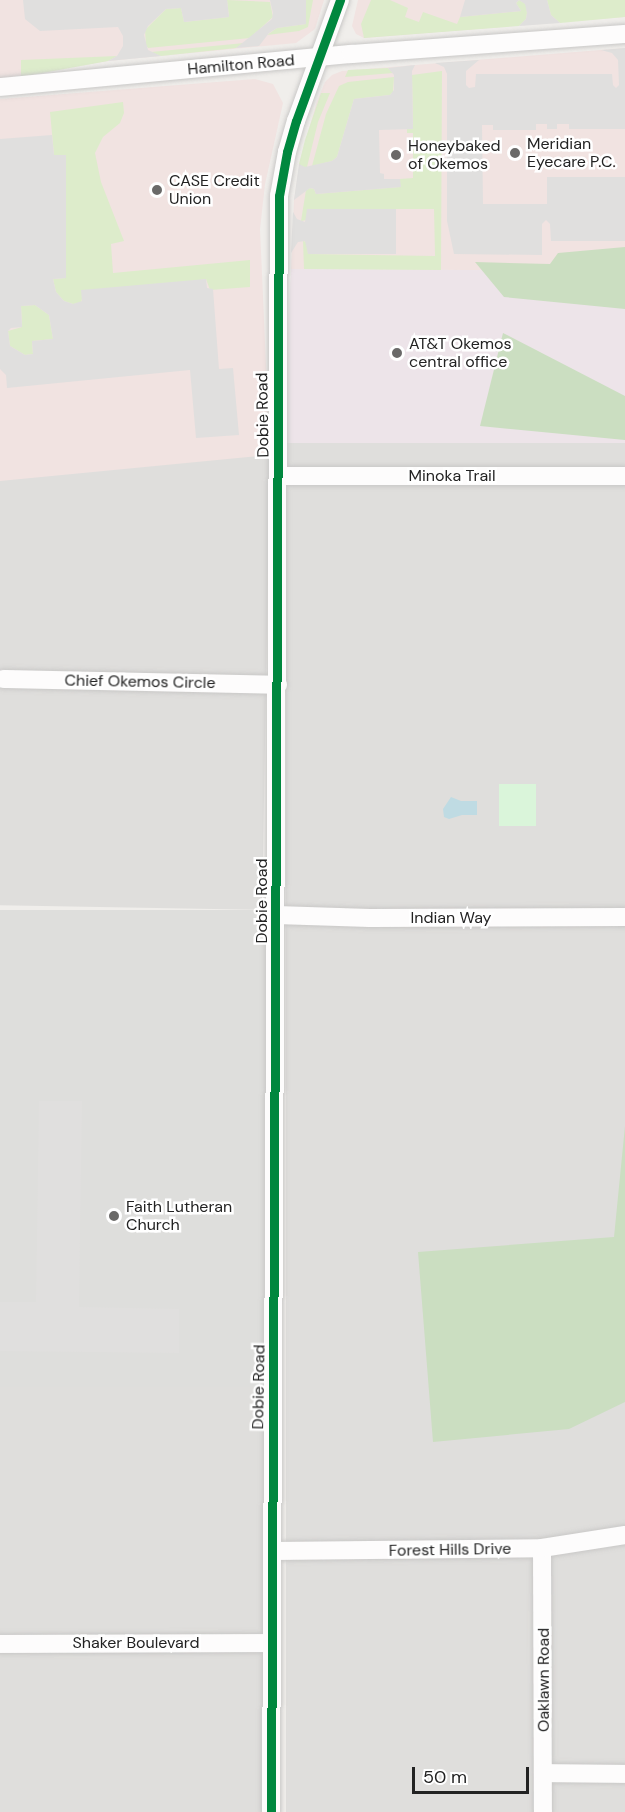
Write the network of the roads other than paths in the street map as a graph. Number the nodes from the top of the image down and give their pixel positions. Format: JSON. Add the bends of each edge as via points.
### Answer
{"nodes":[{"id":1,"x":340,"y":0,"type":"edge"},
{"id":2,"x":625,"y":34,"type":"edge"},
{"id":3,"x":319,"y":58,"type":"junction"},
{"id":4,"x":0,"y":87,"type":"edge"},
{"id":5,"x":278,"y":476,"type":"junction"},
{"id":6,"x":625,"y":476,"type":"edge"},
{"id":7,"x":3,"y":679,"type":"dead end"},
{"id":8,"x":278,"y":685,"type":"junction"},
{"id":9,"x":276,"y":915,"type":"junction"},
{"id":10,"x":625,"y":917,"type":"edge"},
{"id":11,"x":625,"y":1535,"type":"edge"},
{"id":12,"x":542,"y":1548,"type":"junction"},
{"id":13,"x":273,"y":1551,"type":"junction"},
{"id":14,"x":272,"y":1643,"type":"junction"},
{"id":15,"x":0,"y":1644,"type":"edge"},
{"id":16,"x":543,"y":1773,"type":"junction"},
{"id":17,"x":625,"y":1774,"type":"edge"},
{"id":18,"x":271,"y":1812,"type":"edge"},
{"id":19,"x":543,"y":1812,"type":"edge"}],
"edges":[{"from":1,"to":3,"type":"street","name":"Dobie Road"},
{"from":2,"to":3,"type":"street","name":"Hamilton Road"},
{"from":3,"to":4,"type":"street","name":"Hamilton Road"},
{"from":3,"to":5,"type":"street","name":"Dobie Road","via":[[287,152],[279,196]]},
{"from":5,"to":6,"type":"street","name":"Minoka Trail"},
{"from":5,"to":8,"type":"street","name":"Dobie Road"},
{"from":7,"to":8,"type":"street","name":"Chief Okemos Circle"},
{"from":8,"to":9,"type":"street","name":"Dobie Road"},
{"from":9,"to":10,"type":"street","name":"Indian Way"},
{"from":9,"to":13,"type":"street","name":"Dobie Road"},
{"from":11,"to":12,"type":"street","name":"Forest Hills Drive"},
{"from":12,"to":13,"type":"street","name":"Forest Hills Drive"},
{"from":12,"to":16,"type":"street","name":"Oaklawn Road"},
{"from":13,"to":14,"type":"street","name":"Dobie Road"},
{"from":14,"to":15,"type":"street","name":"Shaker Boulevard"},
{"from":14,"to":18,"type":"street","name":"Dobie Road"},
{"from":16,"to":17,"type":"street"},
{"from":16,"to":19,"type":"street","name":"Oaklawn Road"}]}
